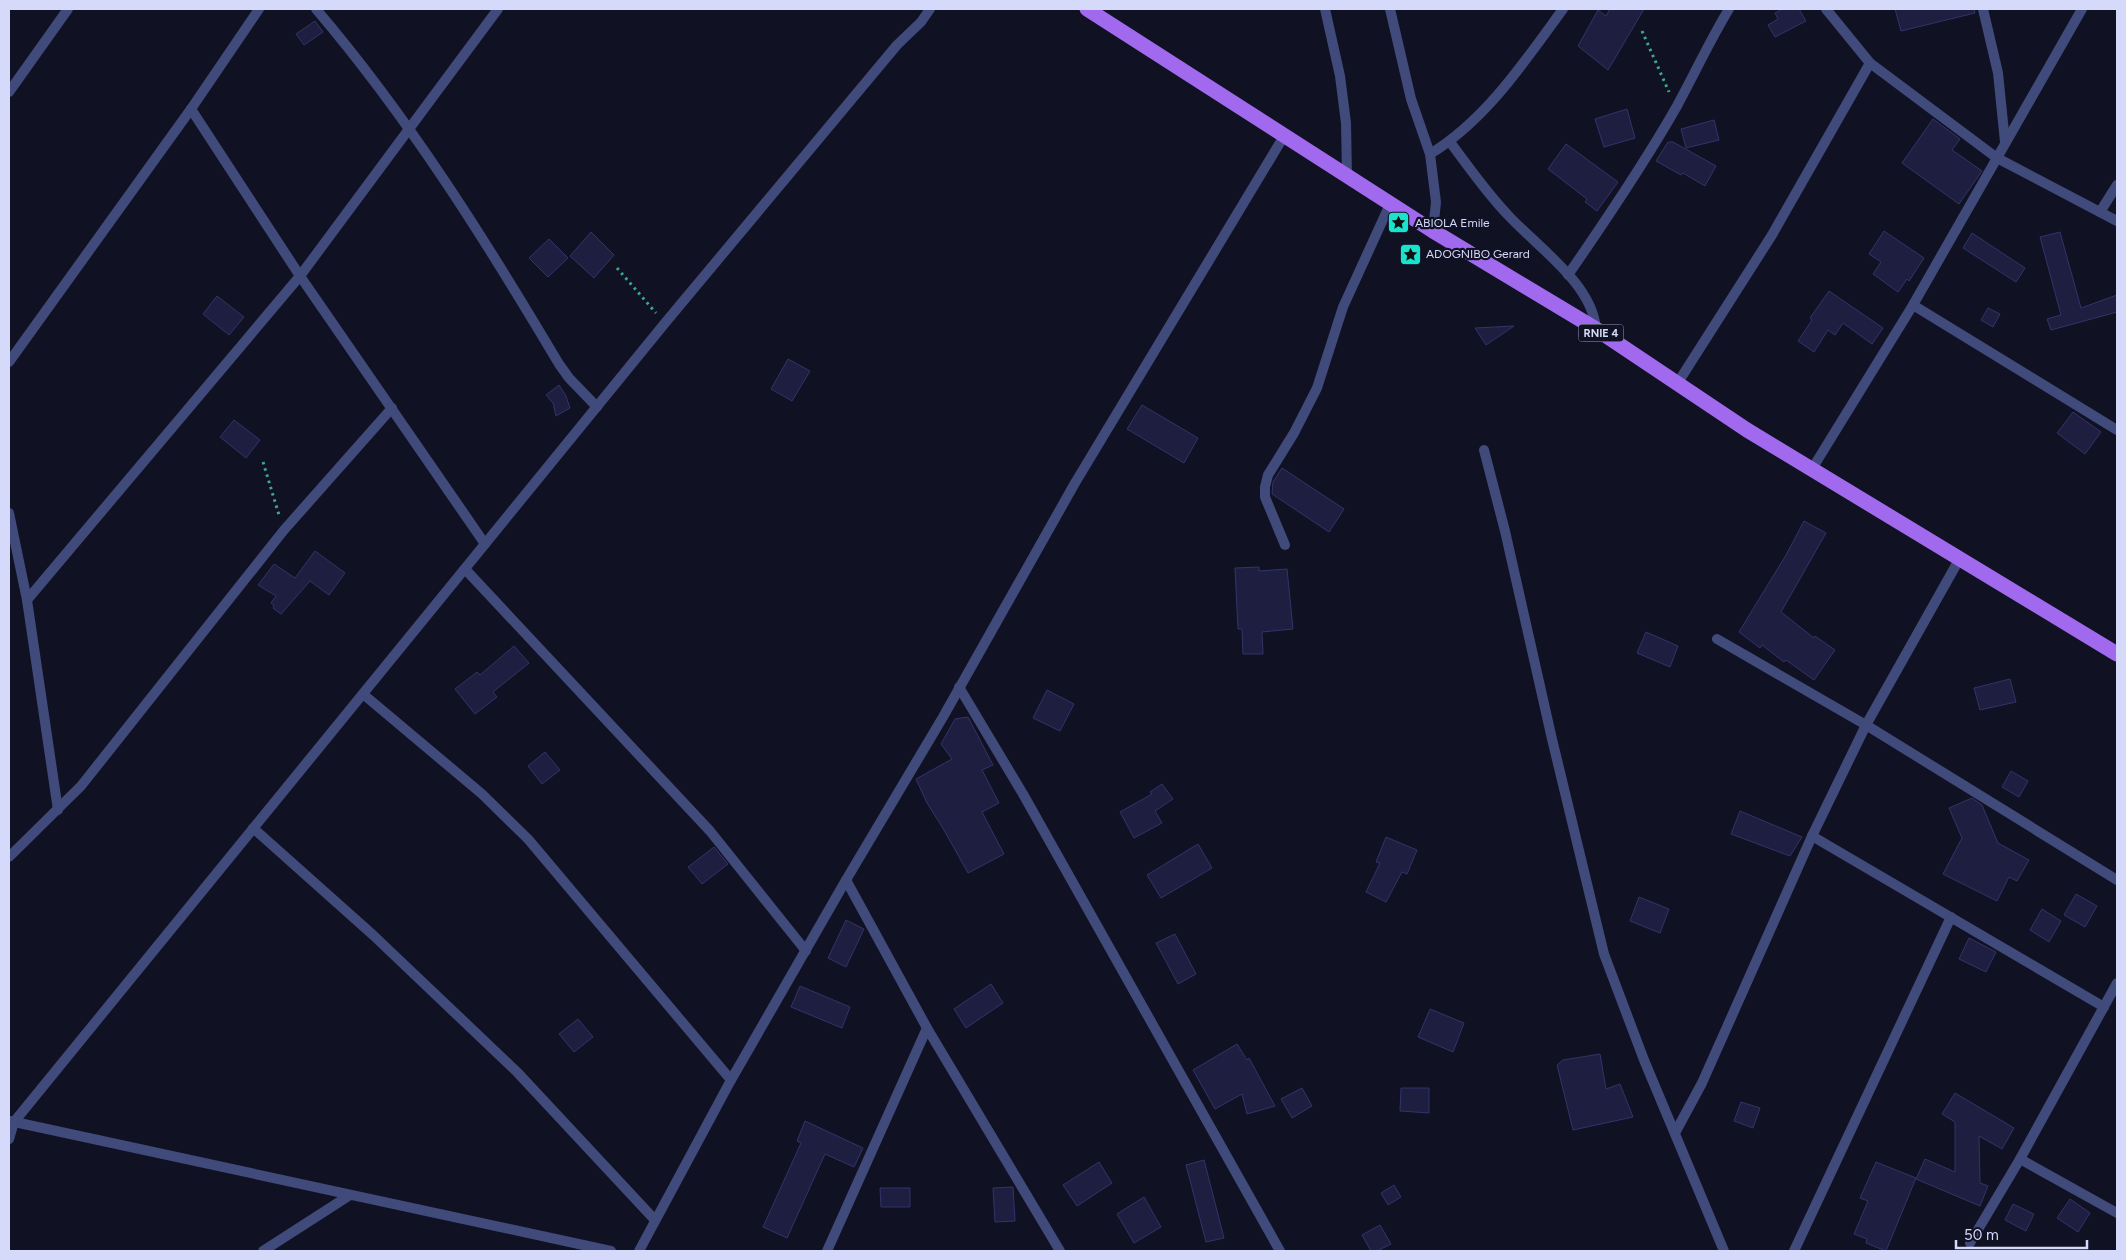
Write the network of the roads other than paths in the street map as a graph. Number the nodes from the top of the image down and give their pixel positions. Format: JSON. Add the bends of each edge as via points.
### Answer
{"nodes":[{"id":1,"x":68,"y":9,"type":"edge"},
{"id":2,"x":259,"y":9,"type":"edge"},
{"id":3,"x":316,"y":9,"type":"edge"},
{"id":4,"x":498,"y":9,"type":"edge"},
{"id":5,"x":930,"y":9,"type":"edge"},
{"id":6,"x":1086,"y":9,"type":"edge"},
{"id":7,"x":1325,"y":9,"type":"edge"},
{"id":8,"x":1390,"y":9,"type":"edge"},
{"id":9,"x":1563,"y":9,"type":"edge"},
{"id":10,"x":1729,"y":9,"type":"edge"},
{"id":11,"x":1826,"y":9,"type":"edge"},
{"id":12,"x":1983,"y":9,"type":"edge"},
{"id":13,"x":2082,"y":9,"type":"edge"},
{"id":14,"x":1870,"y":63,"type":"junction"},
{"id":15,"x":9,"y":92,"type":"edge"},
{"id":16,"x":190,"y":109,"type":"junction"},
{"id":17,"x":408,"y":129,"type":"junction"},
{"id":18,"x":1284,"y":136,"type":"junction"},
{"id":19,"x":1450,"y":142,"type":"junction"},
{"id":20,"x":2005,"y":142,"type":"junction"},
{"id":21,"x":1430,"y":154,"type":"junction"},
{"id":22,"x":1997,"y":158,"type":"junction"},
{"id":23,"x":1346,"y":176,"type":"junction"},
{"id":24,"x":2117,"y":185,"type":"edge"},
{"id":25,"x":1391,"y":202,"type":"junction"},
{"id":26,"x":2100,"y":212,"type":"junction"},
{"id":27,"x":2117,"y":221,"type":"edge"},
{"id":28,"x":1433,"y":231,"type":"junction"},
{"id":29,"x":1568,"y":275,"type":"junction"},
{"id":30,"x":300,"y":276,"type":"junction"},
{"id":31,"x":1913,"y":305,"type":"junction"},
{"id":32,"x":1596,"y":329,"type":"junction"},
{"id":33,"x":9,"y":362,"type":"edge"},
{"id":34,"x":1678,"y":384,"type":"junction"},
{"id":35,"x":597,"y":407,"type":"junction"},
{"id":36,"x":392,"y":408,"type":"junction"},
{"id":37,"x":2117,"y":430,"type":"edge"},
{"id":38,"x":1484,"y":450,"type":"dead end"},
{"id":39,"x":1812,"y":469,"type":"junction"},
{"id":40,"x":9,"y":514,"type":"edge"},
{"id":41,"x":485,"y":544,"type":"junction"},
{"id":42,"x":1285,"y":545,"type":"dead end"},
{"id":43,"x":1960,"y":558,"type":"junction"},
{"id":44,"x":466,"y":568,"type":"junction"},
{"id":45,"x":27,"y":600,"type":"junction"},
{"id":46,"x":1717,"y":640,"type":"dead end"},
{"id":47,"x":2117,"y":654,"type":"edge"},
{"id":48,"x":959,"y":687,"type":"junction"},
{"id":49,"x":363,"y":694,"type":"junction"},
{"id":50,"x":1866,"y":725,"type":"junction"},
{"id":51,"x":58,"y":810,"type":"junction"},
{"id":52,"x":253,"y":828,"type":"junction"},
{"id":53,"x":1812,"y":836,"type":"junction"},
{"id":54,"x":9,"y":857,"type":"edge"},
{"id":55,"x":846,"y":880,"type":"junction"},
{"id":56,"x":2117,"y":880,"type":"edge"},
{"id":57,"x":1951,"y":917,"type":"junction"},
{"id":58,"x":806,"y":951,"type":"junction"},
{"id":59,"x":2117,"y":983,"type":"edge"},
{"id":60,"x":2104,"y":1006,"type":"junction"},
{"id":61,"x":926,"y":1028,"type":"junction"},
{"id":62,"x":731,"y":1080,"type":"junction"},
{"id":63,"x":11,"y":1122,"type":"edge"},
{"id":64,"x":1675,"y":1133,"type":"junction"},
{"id":65,"x":9,"y":1139,"type":"edge"},
{"id":66,"x":2020,"y":1159,"type":"junction"},
{"id":67,"x":350,"y":1195,"type":"junction"},
{"id":68,"x":2117,"y":1213,"type":"edge"},
{"id":69,"x":655,"y":1220,"type":"junction"},
{"id":70,"x":1970,"y":1244,"type":"dead end"},
{"id":71,"x":585,"y":1249,"type":"edge"},
{"id":72,"x":263,"y":1251,"type":"edge"},
{"id":73,"x":611,"y":1251,"type":"edge"},
{"id":74,"x":639,"y":1251,"type":"edge"},
{"id":75,"x":827,"y":1251,"type":"edge"},
{"id":76,"x":1060,"y":1251,"type":"edge"},
{"id":77,"x":1280,"y":1251,"type":"edge"},
{"id":78,"x":1724,"y":1251,"type":"edge"},
{"id":79,"x":1794,"y":1251,"type":"edge"}],
"edges":[{"from":1,"to":15,"type":"street"},
{"from":2,"to":16,"type":"street"},
{"from":3,"to":17,"type":"street","via":[[364,67]]},
{"from":4,"to":17,"type":"street"},
{"from":5,"to":35,"type":"street"},
{"from":6,"to":18,"type":"main road","number":"RNIE 4"},
{"from":7,"to":23,"type":"street","via":[[1340,76],[1346,123]]},
{"from":8,"to":21,"type":"street","via":[[1412,99]]},
{"from":9,"to":19,"type":"street","via":[[1526,60],[1472,122]]},
{"from":10,"to":29,"type":"street","via":[[1677,106],[1613,210]]},
{"from":11,"to":14,"type":"street"},
{"from":12,"to":20,"type":"street","via":[[1998,73]]},
{"from":13,"to":20,"type":"street"},
{"from":14,"to":22,"type":"street"},
{"from":14,"to":34,"type":"street","via":[[1772,235]]},
{"from":16,"to":30,"type":"street"},
{"from":16,"to":33,"type":"street"},
{"from":17,"to":30,"type":"street"},
{"from":17,"to":35,"type":"street","via":[[495,256],[559,364]]},
{"from":18,"to":23,"type":"main road","number":"RNIE 4"},
{"from":18,"to":48,"type":"street","via":[[1075,483]]},
{"from":19,"to":21,"type":"street"},
{"from":19,"to":29,"type":"street","via":[[1507,214]]},
{"from":20,"to":22,"type":"street"},
{"from":21,"to":28,"type":"street","via":[[1436,202]]},
{"from":22,"to":26,"type":"street"},
{"from":22,"to":31,"type":"street"},
{"from":23,"to":25,"type":"main road","number":"RNIE 4"},
{"from":24,"to":26,"type":"street"},
{"from":25,"to":28,"type":"main road","number":"RNIE 4"},
{"from":25,"to":42,"type":"street","via":[[1344,308],[1317,388],[1268,475],[1265,497]]},
{"from":26,"to":27,"type":"street"},
{"from":28,"to":32,"type":"main road","number":"RNIE 4"},
{"from":29,"to":32,"type":"street","via":[[1590,303]]},
{"from":30,"to":36,"type":"street"},
{"from":30,"to":45,"type":"street"},
{"from":31,"to":37,"type":"street"},
{"from":31,"to":39,"type":"street"},
{"from":32,"to":34,"type":"main road","number":"RNIE 4"},
{"from":34,"to":39,"type":"main road","number":"RNIE 4"},
{"from":35,"to":41,"type":"street"},
{"from":36,"to":41,"type":"street"},
{"from":36,"to":51,"type":"street","via":[[284,530],[81,786]]},
{"from":38,"to":64,"type":"street","via":[[1604,954]]},
{"from":39,"to":43,"type":"main road","number":"RNIE 4"},
{"from":40,"to":45,"type":"street"},
{"from":41,"to":44,"type":"street"},
{"from":43,"to":47,"type":"main road","number":"RNIE 4"},
{"from":43,"to":50,"type":"street"},
{"from":44,"to":49,"type":"street"},
{"from":44,"to":58,"type":"street","via":[[710,831]]},
{"from":45,"to":51,"type":"street"},
{"from":46,"to":50,"type":"street"},
{"from":48,"to":55,"type":"street"},
{"from":48,"to":77,"type":"street","via":[[1023,794]]},
{"from":49,"to":52,"type":"street"},
{"from":49,"to":62,"type":"street","via":[[482,794],[528,839]]},
{"from":50,"to":53,"type":"street"},
{"from":50,"to":56,"type":"street"},
{"from":51,"to":54,"type":"street"},
{"from":52,"to":63,"type":"street"},
{"from":52,"to":69,"type":"street","via":[[373,935],[517,1072]]},
{"from":53,"to":57,"type":"street"},
{"from":53,"to":64,"type":"street","via":[[1702,1083]]},
{"from":55,"to":58,"type":"street"},
{"from":55,"to":61,"type":"street"},
{"from":57,"to":60,"type":"street"},
{"from":57,"to":79,"type":"street"},
{"from":58,"to":62,"type":"street"},
{"from":59,"to":60,"type":"street"},
{"from":60,"to":66,"type":"street"},
{"from":61,"to":75,"type":"street"},
{"from":61,"to":76,"type":"street"},
{"from":62,"to":69,"type":"street"},
{"from":63,"to":65,"type":"street"},
{"from":63,"to":67,"type":"street"},
{"from":64,"to":78,"type":"street"},
{"from":66,"to":68,"type":"street"},
{"from":66,"to":70,"type":"street"},
{"from":67,"to":71,"type":"street"},
{"from":67,"to":72,"type":"street"},
{"from":69,"to":74,"type":"street"},
{"from":71,"to":73,"type":"street"}]}
